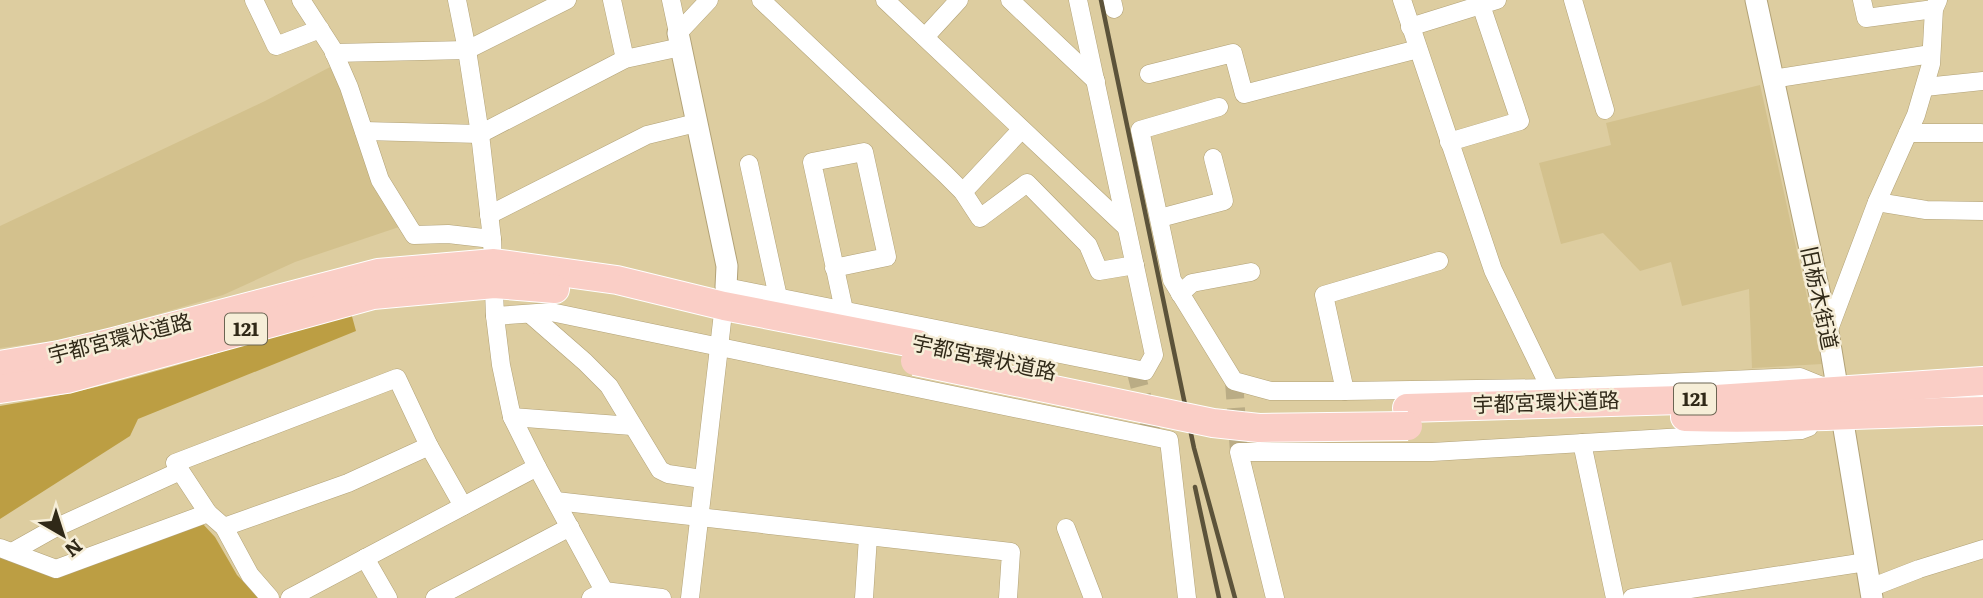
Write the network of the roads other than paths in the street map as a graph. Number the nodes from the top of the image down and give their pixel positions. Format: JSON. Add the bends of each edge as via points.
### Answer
{"nodes":[{"id":1,"x":254,"y":0,"type":"edge"},
{"id":2,"x":301,"y":0,"type":"edge"},
{"id":3,"x":457,"y":0,"type":"edge"},
{"id":4,"x":567,"y":0,"type":"edge"},
{"id":5,"x":612,"y":0,"type":"edge"},
{"id":6,"x":671,"y":0,"type":"edge"},
{"id":7,"x":709,"y":0,"type":"edge"},
{"id":8,"x":761,"y":0,"type":"edge"},
{"id":9,"x":885,"y":0,"type":"edge"},
{"id":10,"x":959,"y":0,"type":"edge"},
{"id":11,"x":1010,"y":0,"type":"edge"},
{"id":12,"x":1078,"y":0,"type":"edge"},
{"id":13,"x":1402,"y":0,"type":"edge"},
{"id":14,"x":1573,"y":0,"type":"edge"},
{"id":15,"x":1756,"y":0,"type":"edge"},
{"id":16,"x":1862,"y":0,"type":"edge"},
{"id":17,"x":1489,"y":2,"type":"edge"},
{"id":18,"x":1936,"y":4,"type":"edge"},
{"id":19,"x":1410,"y":27,"type":"junction"},
{"id":20,"x":320,"y":29,"type":"junction"},
{"id":21,"x":925,"y":37,"type":"junction"},
{"id":22,"x":679,"y":40,"type":"junction"},
{"id":23,"x":1418,"y":49,"type":"junction"},
{"id":24,"x":467,"y":50,"type":"junction"},
{"id":25,"x":334,"y":52,"type":"junction"},
{"id":26,"x":1931,"y":54,"type":"junction"},
{"id":27,"x":625,"y":60,"type":"junction"},
{"id":28,"x":1149,"y":74,"type":"dead end"},
{"id":29,"x":1772,"y":79,"type":"junction"},
{"id":30,"x":1983,"y":80,"type":"edge"},
{"id":31,"x":1096,"y":81,"type":"junction"},
{"id":32,"x":1925,"y":87,"type":"junction"},
{"id":33,"x":1219,"y":107,"type":"dead end"},
{"id":34,"x":1605,"y":110,"type":"dead end"},
{"id":35,"x":696,"y":123,"type":"junction"},
{"id":36,"x":1021,"y":130,"type":"junction"},
{"id":37,"x":364,"y":131,"type":"junction"},
{"id":38,"x":1908,"y":133,"type":"junction"},
{"id":39,"x":1981,"y":133,"type":"dead end"},
{"id":40,"x":480,"y":134,"type":"junction"},
{"id":41,"x":1449,"y":142,"type":"junction"},
{"id":42,"x":1213,"y":158,"type":"dead end"},
{"id":43,"x":749,"y":164,"type":"dead end"},
{"id":44,"x":963,"y":192,"type":"junction"},
{"id":45,"x":1877,"y":202,"type":"junction"},
{"id":46,"x":1983,"y":211,"type":"edge"},
{"id":47,"x":489,"y":215,"type":"junction"},
{"id":48,"x":1160,"y":218,"type":"junction"},
{"id":49,"x":1126,"y":227,"type":"junction"},
{"id":50,"x":1439,"y":261,"type":"dead end"},
{"id":51,"x":493,"y":262,"type":"junction"},
{"id":52,"x":1135,"y":265,"type":"junction"},
{"id":53,"x":834,"y":268,"type":"junction"},
{"id":54,"x":1251,"y":272,"type":"dead end"},
{"id":55,"x":1180,"y":294,"type":"junction"},
{"id":56,"x":778,"y":297,"type":"junction"},
{"id":57,"x":844,"y":310,"type":"junction"},
{"id":58,"x":530,"y":314,"type":"junction"},
{"id":59,"x":722,"y":315,"type":"junction"},
{"id":60,"x":495,"y":316,"type":"junction"},
{"id":61,"x":1828,"y":332,"type":"junction"},
{"id":62,"x":0,"y":365,"type":"edge"},
{"id":63,"x":1983,"y":381,"type":"edge"},
{"id":64,"x":1550,"y":388,"type":"junction"},
{"id":65,"x":0,"y":389,"type":"edge"},
{"id":66,"x":1345,"y":391,"type":"junction"},
{"id":67,"x":1838,"y":403,"type":"junction"},
{"id":68,"x":1983,"y":411,"type":"edge"},
{"id":69,"x":512,"y":417,"type":"junction"},
{"id":70,"x":632,"y":426,"type":"junction"},
{"id":71,"x":1582,"y":443,"type":"junction"},
{"id":72,"x":429,"y":446,"type":"junction"},
{"id":73,"x":537,"y":467,"type":"junction"},
{"id":74,"x":180,"y":471,"type":"junction"},
{"id":75,"x":702,"y":479,"type":"junction"},
{"id":76,"x":556,"y":501,"type":"junction"},
{"id":77,"x":463,"y":506,"type":"junction"},
{"id":78,"x":208,"y":513,"type":"junction"},
{"id":79,"x":698,"y":518,"type":"junction"},
{"id":80,"x":224,"y":527,"type":"junction"},
{"id":81,"x":570,"y":527,"type":"junction"},
{"id":82,"x":1066,"y":527,"type":"dead end"},
{"id":83,"x":868,"y":537,"type":"junction"},
{"id":84,"x":6,"y":550,"type":"edge"},
{"id":85,"x":1983,"y":550,"type":"edge"},
{"id":86,"x":365,"y":558,"type":"junction"},
{"id":87,"x":1866,"y":562,"type":"junction"},
{"id":88,"x":1871,"y":593,"type":"edge"},
{"id":89,"x":601,"y":595,"type":"edge"},
{"id":90,"x":270,"y":598,"type":"edge"},
{"id":91,"x":290,"y":598,"type":"edge"},
{"id":92,"x":388,"y":598,"type":"edge"},
{"id":93,"x":435,"y":598,"type":"edge"},
{"id":94,"x":663,"y":598,"type":"edge"},
{"id":95,"x":690,"y":598,"type":"edge"},
{"id":96,"x":864,"y":598,"type":"edge"},
{"id":97,"x":1008,"y":598,"type":"edge"},
{"id":98,"x":1093,"y":598,"type":"edge"},
{"id":99,"x":1187,"y":598,"type":"edge"},
{"id":100,"x":1275,"y":598,"type":"edge"},
{"id":101,"x":1615,"y":598,"type":"edge"},
{"id":102,"x":1632,"y":598,"type":"edge"}],
"edges":[{"from":1,"to":20,"type":"street","via":[[276,46]]},
{"from":2,"to":20,"type":"street"},
{"from":3,"to":24,"type":"street"},
{"from":4,"to":24,"type":"street"},
{"from":5,"to":27,"type":"street"},
{"from":6,"to":22,"type":"street"},
{"from":7,"to":22,"type":"street"},
{"from":8,"to":44,"type":"street"},
{"from":9,"to":21,"type":"street"},
{"from":10,"to":21,"type":"street"},
{"from":11,"to":31,"type":"street"},
{"from":12,"to":31,"type":"street"},
{"from":13,"to":19,"type":"street"},
{"from":14,"to":34,"type":"street"},
{"from":15,"to":29,"type":"street","name":"旧栃木街道"},
{"from":16,"to":18,"type":"street","via":[[1866,18]]},
{"from":17,"to":19,"type":"street"},
{"from":17,"to":41,"type":"street","via":[[1520,121]]},
{"from":18,"to":26,"type":"street"},
{"from":19,"to":23,"type":"street"},
{"from":20,"to":25,"type":"street"},
{"from":21,"to":36,"type":"street"},
{"from":22,"to":27,"type":"street"},
{"from":22,"to":35,"type":"street"},
{"from":23,"to":28,"type":"street","via":[[1244,94],[1233,53]]},
{"from":23,"to":41,"type":"street"},
{"from":24,"to":25,"type":"street"},
{"from":24,"to":40,"type":"street"},
{"from":25,"to":37,"type":"street"},
{"from":26,"to":29,"type":"street"},
{"from":26,"to":32,"type":"street"},
{"from":27,"to":40,"type":"street"},
{"from":29,"to":61,"type":"street","name":"旧栃木街道"},
{"from":30,"to":32,"type":"street"},
{"from":31,"to":49,"type":"street"},
{"from":32,"to":38,"type":"street"},
{"from":33,"to":48,"type":"street","via":[[1140,130]]},
{"from":35,"to":47,"type":"street","via":[[647,135]]},
{"from":35,"to":59,"type":"street","via":[[727,266]]},
{"from":36,"to":44,"type":"street"},
{"from":36,"to":49,"type":"street"},
{"from":37,"to":40,"type":"street"},
{"from":37,"to":51,"type":"street","via":[[380,180],[414,235],[448,234]]},
{"from":38,"to":39,"type":"street"},
{"from":38,"to":45,"type":"street"},
{"from":40,"to":47,"type":"street"},
{"from":41,"to":64,"type":"street","via":[[1493,270]]},
{"from":42,"to":48,"type":"street","via":[[1224,201]]},
{"from":43,"to":56,"type":"street"},
{"from":44,"to":52,"type":"street","via":[[980,218],[1027,183],[1088,245],[1099,271]]},
{"from":45,"to":46,"type":"street","via":[[1926,210]]},
{"from":45,"to":61,"type":"street"},
{"from":47,"to":51,"type":"street"},
{"from":48,"to":55,"type":"street","via":[[1172,279]]},
{"from":49,"to":52,"type":"street"},
{"from":50,"to":66,"type":"street","via":[[1324,295]]},
{"from":51,"to":59,"type":"highway","name":"宇都宮環状道路","number":"121","via":[[549,288]]},
{"from":51,"to":60,"type":"street"},
{"from":51,"to":62,"type":"highway","name":"宇都宮環状道路","number":"121","via":[[377,273],[113,342]]},
{"from":51,"to":65,"type":"highway","name":"宇都宮環状道路","number":"121","via":[[67,379]]},
{"from":52,"to":57,"type":"street","via":[[1154,355],[1144,371]]},
{"from":53,"to":53,"type":"street","via":[[812,162],[864,152],[887,257]]},
{"from":53,"to":57,"type":"street"},
{"from":54,"to":55,"type":"street","via":[[1192,282]]},
{"from":55,"to":66,"type":"street","via":[[1234,381],[1271,391]]},
{"from":56,"to":57,"type":"street"},
{"from":56,"to":59,"type":"street"},
{"from":58,"to":59,"type":"street"},
{"from":58,"to":60,"type":"street"},
{"from":58,"to":70,"type":"street","via":[[609,386]]},
{"from":59,"to":67,"type":"highway","name":"宇都宮環状道路","number":"121","via":[[1258,411],[1408,417],[1716,399]]},
{"from":59,"to":75,"type":"street"},
{"from":59,"to":99,"type":"street","via":[[1169,440]]},
{"from":60,"to":69,"type":"street"},
{"from":61,"to":67,"type":"street","name":"旧栃木街道"},
{"from":63,"to":67,"type":"highway","name":"宇都宮環状道路","number":"121"},
{"from":64,"to":66,"type":"street"},
{"from":64,"to":67,"type":"street","via":[[1800,377]]},
{"from":67,"to":68,"type":"highway","name":"宇都宮環状道路","number":"121"},
{"from":67,"to":71,"type":"street","via":[[1801,430]]},
{"from":67,"to":87,"type":"street","name":"旧栃木街道"},
{"from":69,"to":70,"type":"street"},
{"from":69,"to":73,"type":"street"},
{"from":70,"to":75,"type":"street","via":[[660,470]]},
{"from":71,"to":100,"type":"street","via":[[1432,452],[1239,452]]},
{"from":71,"to":101,"type":"street"},
{"from":72,"to":74,"type":"street","via":[[397,378],[175,463]]},
{"from":72,"to":77,"type":"street"},
{"from":72,"to":80,"type":"street","via":[[348,483]]},
{"from":73,"to":76,"type":"street"},
{"from":73,"to":77,"type":"street"},
{"from":74,"to":78,"type":"street"},
{"from":74,"to":84,"type":"street"},
{"from":75,"to":79,"type":"street"},
{"from":76,"to":79,"type":"street"},
{"from":76,"to":81,"type":"street"},
{"from":77,"to":86,"type":"street"},
{"from":78,"to":80,"type":"street"},
{"from":78,"to":84,"type":"street","via":[[56,569]]},
{"from":79,"to":83,"type":"street"},
{"from":79,"to":95,"type":"street"},
{"from":80,"to":90,"type":"street","via":[[250,575]]},
{"from":81,"to":89,"type":"street"},
{"from":81,"to":93,"type":"street"},
{"from":82,"to":98,"type":"street"},
{"from":83,"to":96,"type":"street"},
{"from":83,"to":97,"type":"street","via":[[1012,552]]},
{"from":85,"to":88,"type":"street","via":[[1919,569]]},
{"from":86,"to":91,"type":"street"},
{"from":86,"to":92,"type":"street"},
{"from":87,"to":88,"type":"street","name":"旧栃木街道"},
{"from":87,"to":102,"type":"street"},
{"from":89,"to":94,"type":"street"}]}
